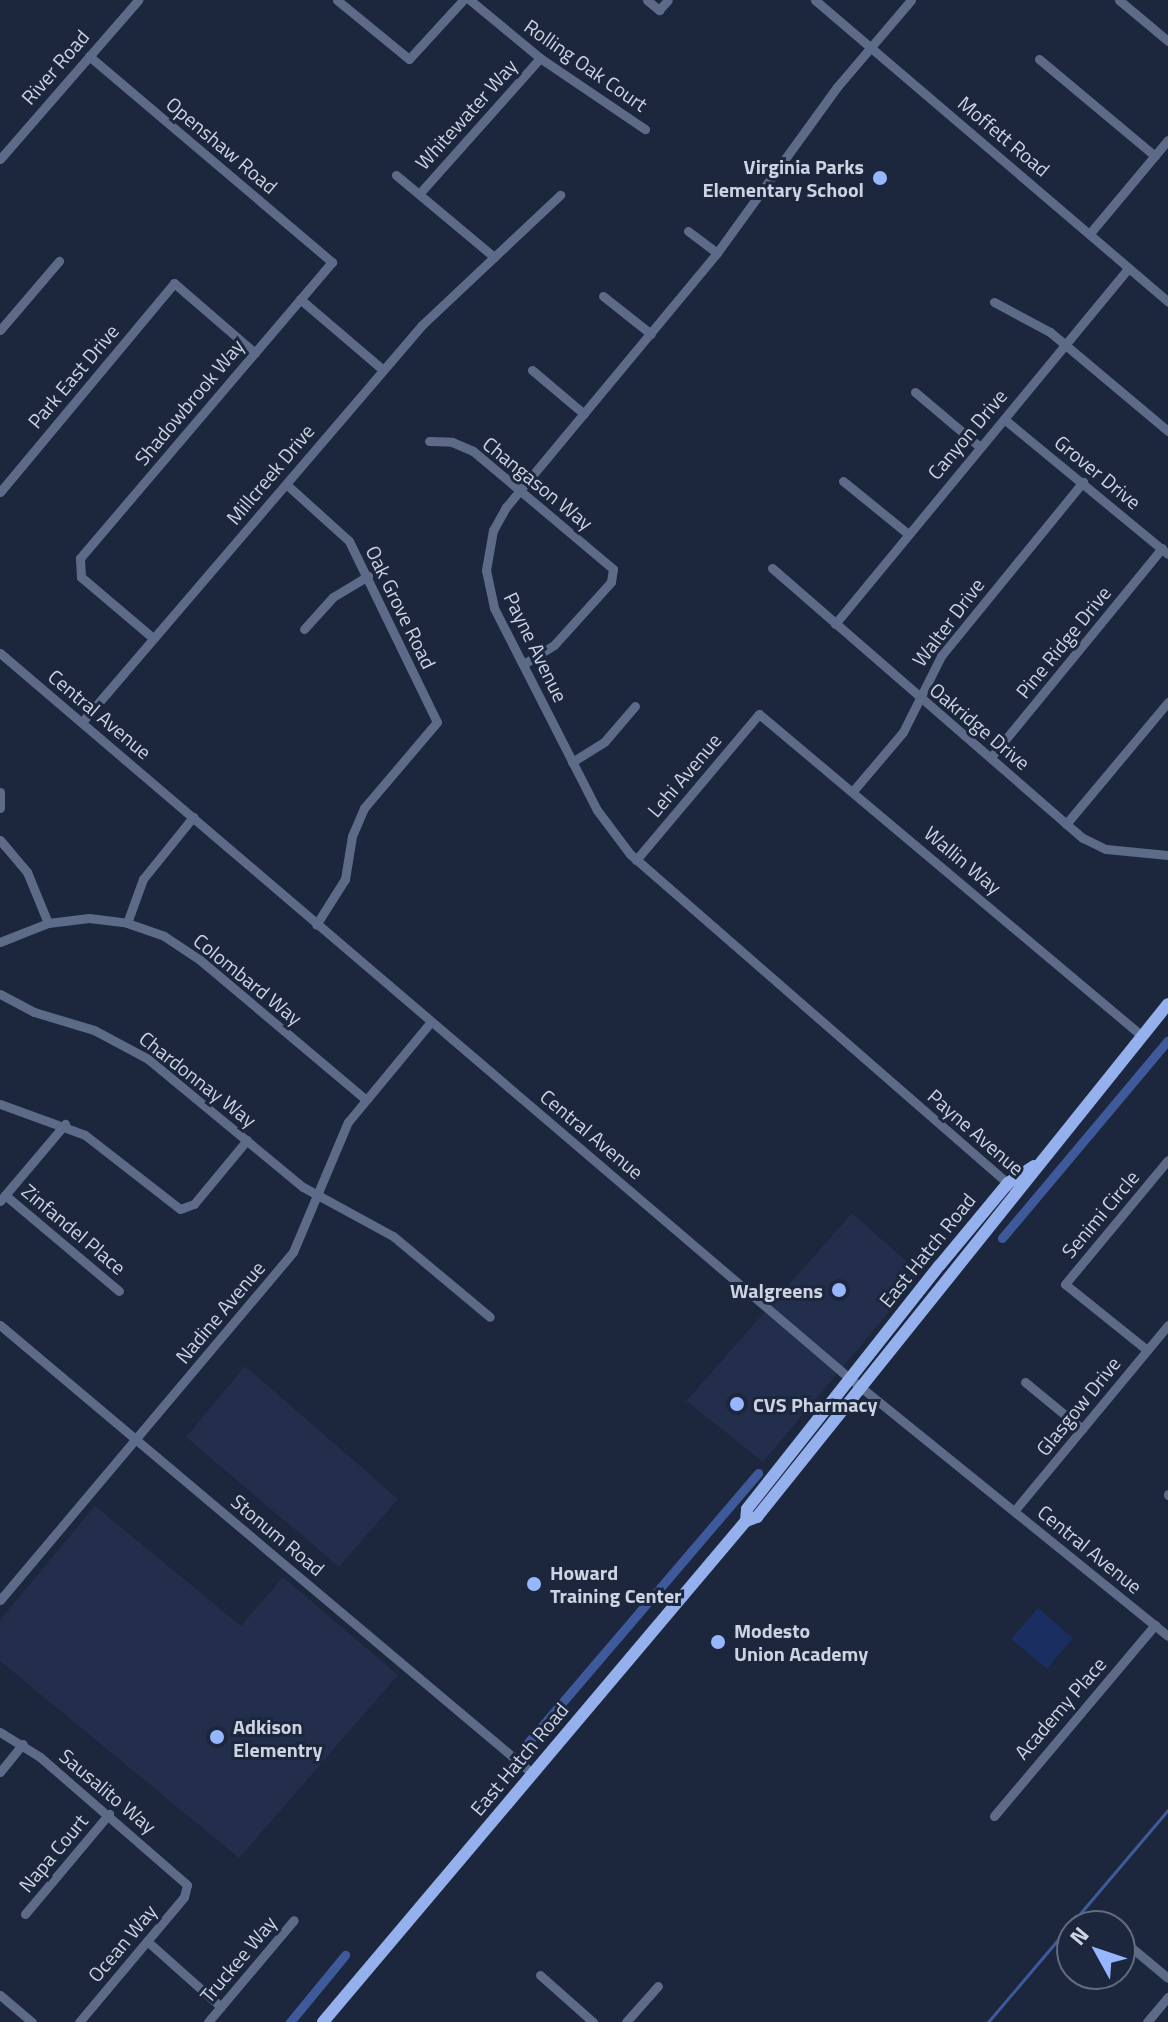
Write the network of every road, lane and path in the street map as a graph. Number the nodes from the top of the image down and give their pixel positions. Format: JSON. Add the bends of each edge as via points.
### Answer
{"nodes":[{"id":1,"x":138,"y":0,"type":"edge"},
{"id":2,"x":337,"y":0,"type":"edge"},
{"id":3,"x":463,"y":0,"type":"edge"},
{"id":4,"x":470,"y":0,"type":"edge"},
{"id":5,"x":647,"y":0,"type":"edge"},
{"id":6,"x":668,"y":0,"type":"edge"},
{"id":7,"x":815,"y":0,"type":"edge"},
{"id":8,"x":911,"y":0,"type":"edge"},
{"id":9,"x":1119,"y":0,"type":"edge"},
{"id":10,"x":1168,"y":41,"type":"edge"},
{"id":11,"x":870,"y":47,"type":"junction"},
{"id":12,"x":89,"y":56,"type":"junction"},
{"id":13,"x":540,"y":58,"type":"junction"},
{"id":14,"x":1039,"y":59,"type":"dead end"},
{"id":15,"x":645,"y":129,"type":"dead end"},
{"id":16,"x":1168,"y":140,"type":"edge"},
{"id":17,"x":1155,"y":156,"type":"junction"},
{"id":18,"x":0,"y":159,"type":"edge"},
{"id":19,"x":396,"y":175,"type":"dead end"},
{"id":20,"x":419,"y":194,"type":"junction"},
{"id":21,"x":560,"y":195,"type":"dead end"},
{"id":22,"x":688,"y":231,"type":"dead end"},
{"id":23,"x":1091,"y":232,"type":"junction"},
{"id":24,"x":717,"y":253,"type":"junction"},
{"id":25,"x":494,"y":257,"type":"junction"},
{"id":26,"x":59,"y":261,"type":"dead end"},
{"id":27,"x":332,"y":262,"type":"joint"},
{"id":28,"x":1128,"y":268,"type":"junction"},
{"id":29,"x":603,"y":296,"type":"dead end"},
{"id":30,"x":300,"y":299,"type":"junction"},
{"id":31,"x":994,"y":302,"type":"dead end"},
{"id":32,"x":1168,"y":302,"type":"edge"},
{"id":33,"x":0,"y":330,"type":"edge"},
{"id":34,"x":651,"y":334,"type":"junction"},
{"id":35,"x":1065,"y":345,"type":"junction"},
{"id":36,"x":255,"y":353,"type":"junction"},
{"id":37,"x":383,"y":370,"type":"junction"},
{"id":38,"x":532,"y":370,"type":"dead end"},
{"id":39,"x":915,"y":392,"type":"dead end"},
{"id":40,"x":584,"y":414,"type":"junction"},
{"id":41,"x":1004,"y":419,"type":"junction"},
{"id":42,"x":1168,"y":431,"type":"edge"},
{"id":43,"x":429,"y":441,"type":"dead end"},
{"id":44,"x":979,"y":446,"type":"junction"},
{"id":45,"x":843,"y":481,"type":"dead end"},
{"id":46,"x":1083,"y":482,"type":"junction"},
{"id":47,"x":286,"y":484,"type":"junction"},
{"id":48,"x":0,"y":492,"type":"edge"},
{"id":49,"x":519,"y":492,"type":"junction"},
{"id":50,"x":907,"y":533,"type":"junction"},
{"id":51,"x":1165,"y":551,"type":"edge"},
{"id":52,"x":772,"y":568,"type":"dead end"},
{"id":53,"x":368,"y":576,"type":"junction"},
{"id":54,"x":835,"y":624,"type":"junction"},
{"id":55,"x":304,"y":629,"type":"dead end"},
{"id":56,"x":153,"y":638,"type":"junction"},
{"id":57,"x":0,"y":653,"type":"edge"},
{"id":58,"x":523,"y":664,"type":"junction"},
{"id":59,"x":919,"y":700,"type":"junction"},
{"id":60,"x":1168,"y":702,"type":"edge"},
{"id":61,"x":635,"y":706,"type":"dead end"},
{"id":62,"x":759,"y":714,"type":"joint"},
{"id":63,"x":82,"y":722,"type":"junction"},
{"id":64,"x":991,"y":757,"type":"junction"},
{"id":65,"x":572,"y":762,"type":"junction"},
{"id":66,"x":853,"y":791,"type":"junction"},
{"id":67,"x":193,"y":817,"type":"junction"},
{"id":68,"x":1066,"y":824,"type":"junction"},
{"id":69,"x":0,"y":840,"type":"edge"},
{"id":70,"x":1168,"y":855,"type":"edge"},
{"id":71,"x":636,"y":860,"type":"junction"},
{"id":72,"x":48,"y":923,"type":"junction"},
{"id":73,"x":127,"y":923,"type":"junction"},
{"id":74,"x":316,"y":925,"type":"junction"},
{"id":75,"x":0,"y":942,"type":"edge"},
{"id":76,"x":0,"y":994,"type":"edge"},
{"id":77,"x":1168,"y":1004,"type":"edge"},
{"id":78,"x":430,"y":1023,"type":"junction"},
{"id":79,"x":1142,"y":1036,"type":"junction"},
{"id":80,"x":365,"y":1099,"type":"junction"},
{"id":81,"x":0,"y":1104,"type":"edge"},
{"id":82,"x":65,"y":1124,"type":"junction"},
{"id":83,"x":247,"y":1140,"type":"junction"},
{"id":84,"x":1168,"y":1160,"type":"edge"},
{"id":85,"x":1034,"y":1165,"type":"junction"},
{"id":86,"x":1008,"y":1183,"type":"junction"},
{"id":87,"x":1020,"y":1194,"type":"junction"},
{"id":88,"x":317,"y":1196,"type":"junction"},
{"id":89,"x":3,"y":1198,"type":"edge"},
{"id":90,"x":119,"y":1291,"type":"dead end"},
{"id":91,"x":490,"y":1317,"type":"dead end"},
{"id":92,"x":0,"y":1325,"type":"edge"},
{"id":93,"x":1168,"y":1325,"type":"edge"},
{"id":94,"x":1147,"y":1350,"type":"junction"},
{"id":95,"x":1025,"y":1382,"type":"dead end"},
{"id":96,"x":857,"y":1383,"type":"junction"},
{"id":97,"x":1082,"y":1429,"type":"junction"},
{"id":98,"x":137,"y":1439,"type":"junction"},
{"id":99,"x":1015,"y":1510,"type":"junction"},
{"id":100,"x":1,"y":1597,"type":"edge"},
{"id":101,"x":1155,"y":1625,"type":"junction"},
{"id":102,"x":1168,"y":1636,"type":"edge"},
{"id":103,"x":0,"y":1732,"type":"edge"},
{"id":104,"x":23,"y":1744,"type":"junction"},
{"id":105,"x":0,"y":1772,"type":"edge"},
{"id":106,"x":533,"y":1774,"type":"junction"},
{"id":107,"x":109,"y":1814,"type":"junction"},
{"id":108,"x":994,"y":1816,"type":"dead end"},
{"id":109,"x":187,"y":1885,"type":"joint"},
{"id":110,"x":25,"y":1914,"type":"dead end"},
{"id":111,"x":294,"y":1920,"type":"dead end"},
{"id":112,"x":147,"y":1941,"type":"junction"},
{"id":113,"x":1136,"y":1951,"type":"edge"},
{"id":114,"x":540,"y":1975,"type":"dead end"},
{"id":115,"x":1168,"y":1978,"type":"edge"},
{"id":116,"x":658,"y":1986,"type":"dead end"},
{"id":117,"x":0,"y":1995,"type":"edge"},
{"id":118,"x":1168,"y":1997,"type":"edge"},
{"id":119,"x":221,"y":2007,"type":"junction"},
{"id":120,"x":32,"y":2022,"type":"edge"},
{"id":121,"x":79,"y":2022,"type":"edge"},
{"id":122,"x":208,"y":2022,"type":"edge"},
{"id":123,"x":323,"y":2022,"type":"edge"},
{"id":124,"x":593,"y":2022,"type":"edge"},
{"id":125,"x":626,"y":2022,"type":"edge"},
{"id":126,"x":1147,"y":2022,"type":"edge"}],
"edges":[{"from":1,"to":12,"type":"street","name":"River Road"},
{"from":2,"to":3,"type":"street","via":[[409,59]]},
{"from":4,"to":13,"type":"street","name":"Rolling Oak Court"},
{"from":5,"to":6,"type":"street","via":[[659,10]]},
{"from":7,"to":11,"type":"street","name":"Moffett Road"},
{"from":8,"to":11,"type":"street","name":"Payne Avenue"},
{"from":9,"to":10,"type":"street"},
{"from":11,"to":23,"type":"street","name":"Moffett Road"},
{"from":11,"to":24,"type":"street","name":"Payne Avenue"},
{"from":12,"to":18,"type":"street","name":"River Road"},
{"from":12,"to":27,"type":"street","name":"Openshaw Road"},
{"from":13,"to":15,"type":"street","name":"Rolling Oak Court"},
{"from":13,"to":20,"type":"street","name":"Whitewater Way"},
{"from":14,"to":17,"type":"street"},
{"from":16,"to":17,"type":"street"},
{"from":17,"to":23,"type":"street"},
{"from":19,"to":20,"type":"street"},
{"from":20,"to":25,"type":"street"},
{"from":21,"to":25,"type":"street","name":"Millcreek Drive"},
{"from":22,"to":24,"type":"street"},
{"from":23,"to":28,"type":"street","name":"Moffett Road"},
{"from":24,"to":34,"type":"street","name":"Payne Avenue"},
{"from":25,"to":37,"type":"street","name":"Millcreek Drive"},
{"from":26,"to":33,"type":"street"},
{"from":27,"to":30,"type":"street","name":"Shadowbrook Way"},
{"from":28,"to":32,"type":"street","name":"Moffett Road"},
{"from":28,"to":35,"type":"street","name":"Canyon Drive"},
{"from":29,"to":34,"type":"street"},
{"from":30,"to":36,"type":"street","name":"Shadowbrook Way"},
{"from":30,"to":37,"type":"street"},
{"from":31,"to":35,"type":"street"},
{"from":34,"to":40,"type":"street","name":"Payne Avenue"},
{"from":35,"to":41,"type":"street","name":"Canyon Drive"},
{"from":35,"to":42,"type":"street"},
{"from":36,"to":48,"type":"street","name":"Park East Drive","via":[[174,283]]},
{"from":36,"to":56,"type":"street","name":"Shadowbrook Way","via":[[80,558],[78,568]]},
{"from":37,"to":47,"type":"street","name":"Millcreek Drive"},
{"from":38,"to":40,"type":"street"},
{"from":39,"to":44,"type":"street"},
{"from":40,"to":49,"type":"street","name":"Payne Avenue"},
{"from":41,"to":44,"type":"street","name":"Canyon Drive"},
{"from":41,"to":46,"type":"street","name":"Grover Drive"},
{"from":43,"to":49,"type":"street","name":"Changason Way","via":[[452,442],[473,451]]},
{"from":44,"to":50,"type":"street","name":"Canyon Drive"},
{"from":45,"to":50,"type":"street"},
{"from":46,"to":51,"type":"street","name":"Grover Drive"},
{"from":46,"to":59,"type":"street","name":"Walter Drive","via":[[941,656]]},
{"from":47,"to":53,"type":"street","name":"Oak Grove Road","via":[[342,533]]},
{"from":47,"to":56,"type":"street","name":"Millcreek Drive"},
{"from":49,"to":58,"type":"street","name":"Payne Avenue","via":[[493,530],[486,570],[494,608]]},
{"from":49,"to":58,"type":"street","name":"Changason Way","via":[[614,572],[554,645]]},
{"from":50,"to":54,"type":"street","name":"Canyon Drive"},
{"from":51,"to":64,"type":"street","name":"Pine Ridge Drive"},
{"from":52,"to":54,"type":"street","name":"Oakridge Drive"},
{"from":53,"to":55,"type":"street","via":[[333,597]]},
{"from":53,"to":74,"type":"street","name":"Oak Grove Road","via":[[437,722],[364,808],[352,836],[345,879]]},
{"from":54,"to":59,"type":"street","name":"Oakridge Drive"},
{"from":56,"to":63,"type":"street","name":"Millcreek Drive"},
{"from":57,"to":63,"type":"street","name":"Central Avenue"},
{"from":58,"to":65,"type":"street","name":"Payne Avenue"},
{"from":59,"to":64,"type":"street","name":"Oakridge Drive"},
{"from":59,"to":66,"type":"street","name":"Walter Drive","via":[[903,732]]},
{"from":60,"to":68,"type":"street"},
{"from":61,"to":65,"type":"street","via":[[596,750]]},
{"from":62,"to":66,"type":"street","name":"Wallin Way"},
{"from":62,"to":71,"type":"street","name":"Lehi Avenue"},
{"from":63,"to":67,"type":"street","name":"Central Avenue"},
{"from":64,"to":68,"type":"street","name":"Oakridge Drive"},
{"from":65,"to":71,"type":"street","name":"Payne Avenue","via":[[603,820]]},
{"from":66,"to":79,"type":"street","name":"Wallin Way"},
{"from":67,"to":73,"type":"street","via":[[143,879]]},
{"from":67,"to":74,"type":"street","name":"Central Avenue"},
{"from":68,"to":70,"type":"street","name":"Oakridge Drive","via":[[1106,849]]},
{"from":69,"to":72,"type":"street","via":[[34,883]]},
{"from":71,"to":86,"type":"street","name":"Payne Avenue"},
{"from":72,"to":73,"type":"street","name":"Colombard Way","via":[[89,918]]},
{"from":72,"to":75,"type":"street","name":"Colombard Way"},
{"from":73,"to":80,"type":"street","name":"Colombard Way","via":[[183,947]]},
{"from":74,"to":78,"type":"street","name":"Central Avenue"},
{"from":76,"to":83,"type":"street","name":"Chardonnay Way","via":[[136,1051]]},
{"from":77,"to":79,"type":"main road","name":"East Hatch Road"},
{"from":78,"to":80,"type":"street","name":"Nadine Avenue"},
{"from":78,"to":96,"type":"street","name":"Central Avenue"},
{"from":79,"to":85,"type":"main road","name":"East Hatch Road"},
{"from":80,"to":88,"type":"street","name":"Nadine Avenue","via":[[338,1139]]},
{"from":81,"to":82,"type":"street"},
{"from":82,"to":83,"type":"street","via":[[180,1209],[194,1204]]},
{"from":82,"to":89,"type":"street"},
{"from":83,"to":88,"type":"street","name":"Chardonnay Way"},
{"from":84,"to":94,"type":"street","name":"Senimi Circle","via":[[1065,1284]]},
{"from":85,"to":86,"type":"main road","name":"East Hatch Road"},
{"from":85,"to":87,"type":"main road","name":"East Hatch Road"},
{"from":86,"to":87,"type":"street","name":"Payne Avenue"},
{"from":86,"to":96,"type":"main road","name":"East Hatch Road"},
{"from":87,"to":96,"type":"main road","name":"East Hatch Road"},
{"from":88,"to":91,"type":"street","name":"Chardonnay Way","via":[[393,1236]]},
{"from":88,"to":98,"type":"street","name":"Nadine Avenue","via":[[293,1252]]},
{"from":89,"to":90,"type":"street","name":"Zinfandel Place"},
{"from":92,"to":98,"type":"street","name":"Stonum Road"},
{"from":93,"to":94,"type":"street","name":"Glasgow Drive"},
{"from":94,"to":97,"type":"street","name":"Glasgow Drive"},
{"from":95,"to":97,"type":"street"},
{"from":96,"to":99,"type":"street","name":"Central Avenue"},
{"from":96,"to":106,"type":"main road","name":"East Hatch Road","via":[[747,1509],[746,1521]]},
{"from":97,"to":99,"type":"street","name":"Glasgow Drive"},
{"from":98,"to":100,"type":"street","name":"Nadine Avenue"},
{"from":98,"to":106,"type":"street","name":"Stonum Road"},
{"from":99,"to":101,"type":"street","name":"Central Avenue"},
{"from":101,"to":102,"type":"street","name":"Central Avenue"},
{"from":101,"to":108,"type":"street","name":"Academy Place"},
{"from":103,"to":104,"type":"street","name":"Sausalito Way"},
{"from":104,"to":105,"type":"street"},
{"from":104,"to":107,"type":"street","name":"Sausalito Way"},
{"from":106,"to":123,"type":"main road","name":"East Hatch Road"},
{"from":107,"to":109,"type":"street","name":"Sausalito Way"},
{"from":107,"to":110,"type":"street","name":"Napa Court"},
{"from":109,"to":112,"type":"street","name":"Ocean Way","via":[[184,1897]]},
{"from":111,"to":119,"type":"street","name":"Truckee Way"},
{"from":112,"to":119,"type":"street"},
{"from":112,"to":121,"type":"street","name":"Ocean Way"},
{"from":113,"to":115,"type":"street"},
{"from":114,"to":124,"type":"street"},
{"from":116,"to":125,"type":"street"},
{"from":117,"to":120,"type":"street"},
{"from":118,"to":126,"type":"street"},
{"from":119,"to":122,"type":"street","name":"Truckee Way"}]}
